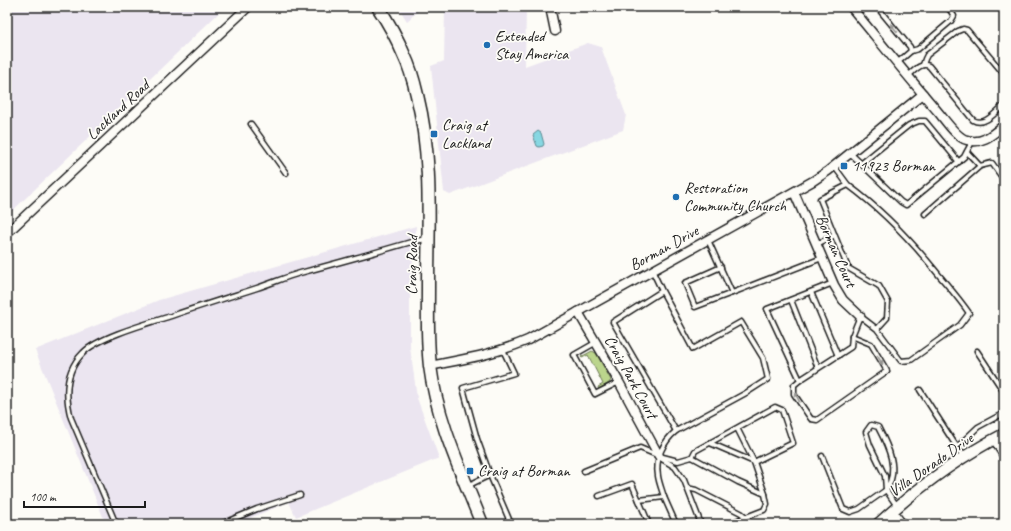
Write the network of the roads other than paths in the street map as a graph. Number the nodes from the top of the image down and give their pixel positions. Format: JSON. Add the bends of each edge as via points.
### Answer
{"nodes":[{"id":1,"x":248,"y":7,"type":"edge"},
{"id":2,"x":378,"y":7,"type":"edge"},
{"id":3,"x":550,"y":7,"type":"edge"},
{"id":4,"x":851,"y":7,"type":"edge"},
{"id":5,"x":877,"y":7,"type":"edge"},
{"id":6,"x":948,"y":7,"type":"edge"},
{"id":7,"x":555,"y":32,"type":"dead end"},
{"id":8,"x":911,"y":51,"type":"junction"},
{"id":9,"x":896,"y":63,"type":"junction"},
{"id":10,"x":924,"y":64,"type":"junction"},
{"id":11,"x":1004,"y":74,"type":"edge"},
{"id":12,"x":908,"y":76,"type":"junction"},
{"id":13,"x":922,"y":94,"type":"junction"},
{"id":14,"x":1004,"y":105,"type":"edge"},
{"id":15,"x":251,"y":124,"type":"dead end"},
{"id":16,"x":1003,"y":128,"type":"edge"},
{"id":17,"x":972,"y":141,"type":"junction"},
{"id":18,"x":967,"y":152,"type":"junction"},
{"id":19,"x":850,"y":153,"type":"junction"},
{"id":20,"x":959,"y":162,"type":"junction"},
{"id":21,"x":862,"y":163,"type":"junction"},
{"id":22,"x":834,"y":166,"type":"junction"},
{"id":23,"x":980,"y":166,"type":"junction"},
{"id":24,"x":286,"y":173,"type":"dead end"},
{"id":25,"x":1004,"y":180,"type":"edge"},
{"id":26,"x":848,"y":185,"type":"junction"},
{"id":27,"x":794,"y":192,"type":"junction"},
{"id":28,"x":924,"y":214,"type":"dead end"},
{"id":29,"x":7,"y":233,"type":"edge"},
{"id":30,"x":835,"y":235,"type":"junction"},
{"id":31,"x":429,"y":239,"type":"junction"},
{"id":32,"x":708,"y":240,"type":"junction"},
{"id":33,"x":817,"y":244,"type":"junction"},
{"id":34,"x":823,"y":258,"type":"junction"},
{"id":35,"x":720,"y":268,"type":"junction"},
{"id":36,"x":652,"y":270,"type":"junction"},
{"id":37,"x":833,"y":283,"type":"junction"},
{"id":38,"x":662,"y":291,"type":"junction"},
{"id":39,"x":811,"y":292,"type":"junction"},
{"id":40,"x":732,"y":293,"type":"junction"},
{"id":41,"x":791,"y":300,"type":"junction"},
{"id":42,"x":578,"y":312,"type":"junction"},
{"id":43,"x":860,"y":316,"type":"junction"},
{"id":44,"x":877,"y":329,"type":"junction"},
{"id":45,"x":852,"y":336,"type":"junction"},
{"id":46,"x":596,"y":342,"type":"junction"},
{"id":47,"x":503,"y":350,"type":"junction"},
{"id":48,"x":977,"y":351,"type":"dead end"},
{"id":49,"x":838,"y":356,"type":"junction"},
{"id":50,"x":430,"y":366,"type":"junction"},
{"id":51,"x":818,"y":368,"type":"junction"},
{"id":52,"x":800,"y":380,"type":"junction"},
{"id":53,"x":619,"y":382,"type":"junction"},
{"id":54,"x":920,"y":390,"type":"dead end"},
{"id":55,"x":1004,"y":392,"type":"edge"},
{"id":56,"x":1004,"y":413,"type":"edge"},
{"id":57,"x":737,"y":428,"type":"junction"},
{"id":58,"x":676,"y":431,"type":"junction"},
{"id":59,"x":1004,"y":434,"type":"edge"},
{"id":60,"x":994,"y":439,"type":"junction"},
{"id":61,"x":710,"y":443,"type":"junction"},
{"id":62,"x":957,"y":447,"type":"junction"},
{"id":63,"x":1004,"y":455,"type":"edge"},
{"id":64,"x":659,"y":456,"type":"junction"},
{"id":65,"x":822,"y":456,"type":"dead end"},
{"id":66,"x":692,"y":457,"type":"junction"},
{"id":67,"x":964,"y":458,"type":"junction"},
{"id":68,"x":754,"y":462,"type":"junction"},
{"id":69,"x":584,"y":471,"type":"dead end"},
{"id":70,"x":490,"y":475,"type":"junction"},
{"id":71,"x":467,"y":486,"type":"junction"},
{"id":72,"x":687,"y":488,"type":"junction"},
{"id":73,"x":886,"y":490,"type":"junction"},
{"id":74,"x":765,"y":494,"type":"junction"},
{"id":75,"x":300,"y":495,"type":"dead end"},
{"id":76,"x":599,"y":496,"type":"dead end"},
{"id":77,"x":664,"y":497,"type":"junction"},
{"id":78,"x":639,"y":500,"type":"junction"},
{"id":79,"x":895,"y":508,"type":"junction"},
{"id":80,"x":746,"y":517,"type":"junction"},
{"id":81,"x":116,"y":524,"type":"edge"},
{"id":82,"x":221,"y":524,"type":"edge"},
{"id":83,"x":482,"y":524,"type":"edge"},
{"id":84,"x":511,"y":524,"type":"edge"},
{"id":85,"x":649,"y":524,"type":"edge"},
{"id":86,"x":676,"y":524,"type":"edge"},
{"id":87,"x":701,"y":524,"type":"edge"},
{"id":88,"x":728,"y":524,"type":"edge"},
{"id":89,"x":878,"y":524,"type":"edge"},
{"id":90,"x":902,"y":524,"type":"edge"}],
"edges":[{"from":1,"to":29,"type":"street","name":"Lackland Road"},
{"from":2,"to":31,"type":"main road","name":"Craig Road","via":[[405,55],[423,120],[429,172]]},
{"from":3,"to":7,"type":"street"},
{"from":4,"to":9,"type":"street"},
{"from":8,"to":5,"type":"lane","one_way":true},
{"from":6,"to":8,"type":"lane","via":[[954,16],[951,21],[918,49]]},
{"from":8,"to":9,"type":"lane"},
{"from":9,"to":12,"type":"street"},
{"from":10,"to":11,"type":"lane","via":[[927,56],[963,29],[967,30]]},
{"from":10,"to":12,"type":"lane"},
{"from":10,"to":14,"type":"lane","via":[[929,66],[974,121],[984,121]]},
{"from":12,"to":13,"type":"street"},
{"from":13,"to":17,"type":"street","via":[[956,133],[965,140]]},
{"from":13,"to":19,"type":"street","name":"Borman Drive"},
{"from":15,"to":24,"type":"lane"},
{"from":16,"to":17,"type":"street","via":[[989,138],[978,142]]},
{"from":17,"to":18,"type":"lane"},
{"from":18,"to":20,"type":"lane"},
{"from":18,"to":23,"type":"lane"},
{"from":19,"to":21,"type":"lane"},
{"from":19,"to":22,"type":"street","name":"Borman Drive"},
{"from":20,"to":21,"type":"lane","via":[[906,205]]},
{"from":20,"to":21,"type":"lane","via":[[925,121],[919,121],[909,125]]},
{"from":22,"to":26,"type":"lane"},
{"from":22,"to":27,"type":"street","name":"Borman Drive"},
{"from":23,"to":25,"type":"lane","via":[[992,162]]},
{"from":23,"to":28,"type":"lane"},
{"from":26,"to":30,"type":"lane","via":[[820,199]]},
{"from":26,"to":44,"type":"lane","via":[[870,201],[910,240],[969,313],[960,325],[911,360],[901,362]]},
{"from":27,"to":32,"type":"street","name":"Borman Drive"},
{"from":27,"to":33,"type":"street","name":"Borman Court"},
{"from":30,"to":33,"type":"lane"},
{"from":30,"to":44,"type":"lane","via":[[848,268],[880,286],[888,302],[887,318]]},
{"from":31,"to":50,"type":"main road","name":"Craig Road"},
{"from":31,"to":81,"type":"lane","via":[[301,273],[226,297],[114,336],[83,352],[76,361],[67,384],[68,406]]},
{"from":32,"to":35,"type":"lane"},
{"from":32,"to":36,"type":"street","name":"Borman Drive"},
{"from":33,"to":34,"type":"street","name":"Borman Court"},
{"from":34,"to":37,"type":"street","name":"Borman Court"},
{"from":34,"to":40,"type":"lane"},
{"from":35,"to":40,"type":"lane"},
{"from":35,"to":40,"type":"lane","via":[[685,283],[695,307]]},
{"from":36,"to":38,"type":"lane"},
{"from":36,"to":42,"type":"street","name":"Borman Drive"},
{"from":37,"to":39,"type":"lane"},
{"from":37,"to":43,"type":"street","name":"Borman Court","via":[[843,300]]},
{"from":38,"to":58,"type":"lane","via":[[613,322]]},
{"from":38,"to":58,"type":"lane","via":[[693,349],[741,322],[763,358],[768,379]]},
{"from":39,"to":41,"type":"lane"},
{"from":39,"to":49,"type":"lane"},
{"from":41,"to":51,"type":"lane"},
{"from":41,"to":52,"type":"lane","via":[[767,309]]},
{"from":42,"to":46,"type":"street","name":"Craig Park Court"},
{"from":42,"to":47,"type":"street","name":"Borman Drive","via":[[528,340]]},
{"from":43,"to":44,"type":"lane"},
{"from":43,"to":45,"type":"lane"},
{"from":45,"to":49,"type":"lane","via":[[851,347]]},
{"from":45,"to":52,"type":"lane","one_way":true,"via":[[871,344],[887,371],[817,420],[811,419],[794,394],[794,385]]},
{"from":46,"to":53,"type":"street","name":"Craig Park Court"},
{"from":46,"to":53,"type":"lane","via":[[574,355],[595,394]]},
{"from":47,"to":50,"type":"street","name":"Borman Drive"},
{"from":47,"to":70,"type":"lane","via":[[514,373],[463,388]]},
{"from":48,"to":55,"type":"lane"},
{"from":49,"to":51,"type":"lane"},
{"from":50,"to":71,"type":"main road","name":"Craig Road","via":[[446,432]]},
{"from":51,"to":52,"type":"lane"},
{"from":53,"to":64,"type":"street","name":"Craig Park Court"},
{"from":54,"to":62,"type":"lane"},
{"from":56,"to":62,"type":"lane","via":[[978,428]]},
{"from":57,"to":61,"type":"lane"},
{"from":57,"to":68,"type":"lane"},
{"from":57,"to":68,"type":"lane","via":[[775,407],[782,410],[793,443]]},
{"from":58,"to":64,"type":"lane","via":[[668,438]]},
{"from":59,"to":60,"type":"street","name":"Villa Dorado Drive"},
{"from":60,"to":63,"type":"street"},
{"from":60,"to":67,"type":"street","name":"Villa Dorado Drive"},
{"from":61,"to":66,"type":"lane","via":[[695,451]]},
{"from":61,"to":68,"type":"lane"},
{"from":62,"to":67,"type":"lane"},
{"from":64,"to":66,"type":"lane","via":[[678,461]]},
{"from":64,"to":69,"type":"lane","via":[[640,448]]},
{"from":64,"to":72,"type":"lane","via":[[675,467]]},
{"from":64,"to":77,"type":"lane","via":[[658,475]]},
{"from":65,"to":73,"type":"lane","via":[[843,509],[850,512],[859,509]]},
{"from":66,"to":74,"type":"lane"},
{"from":67,"to":79,"type":"street","name":"Villa Dorado Drive"},
{"from":68,"to":74,"type":"lane"},
{"from":70,"to":71,"type":"lane"},
{"from":70,"to":84,"type":"lane"},
{"from":71,"to":83,"type":"main road","name":"Craig Road"},
{"from":72,"to":80,"type":"lane","via":[[696,490]]},
{"from":72,"to":87,"type":"lane"},
{"from":73,"to":73,"type":"lane","via":[[885,476],[866,432],[871,424],[878,427],[885,440],[894,468]]},
{"from":73,"to":79,"type":"lane"},
{"from":74,"to":80,"type":"lane","via":[[768,504],[764,510]]},
{"from":75,"to":82,"type":"lane"},
{"from":76,"to":78,"type":"lane","via":[[632,484]]},
{"from":77,"to":78,"type":"lane"},
{"from":77,"to":86,"type":"lane"},
{"from":78,"to":85,"type":"lane"},
{"from":79,"to":89,"type":"street","name":"Villa Dorado Drive"},
{"from":79,"to":90,"type":"street"},
{"from":80,"to":88,"type":"lane"}]}
